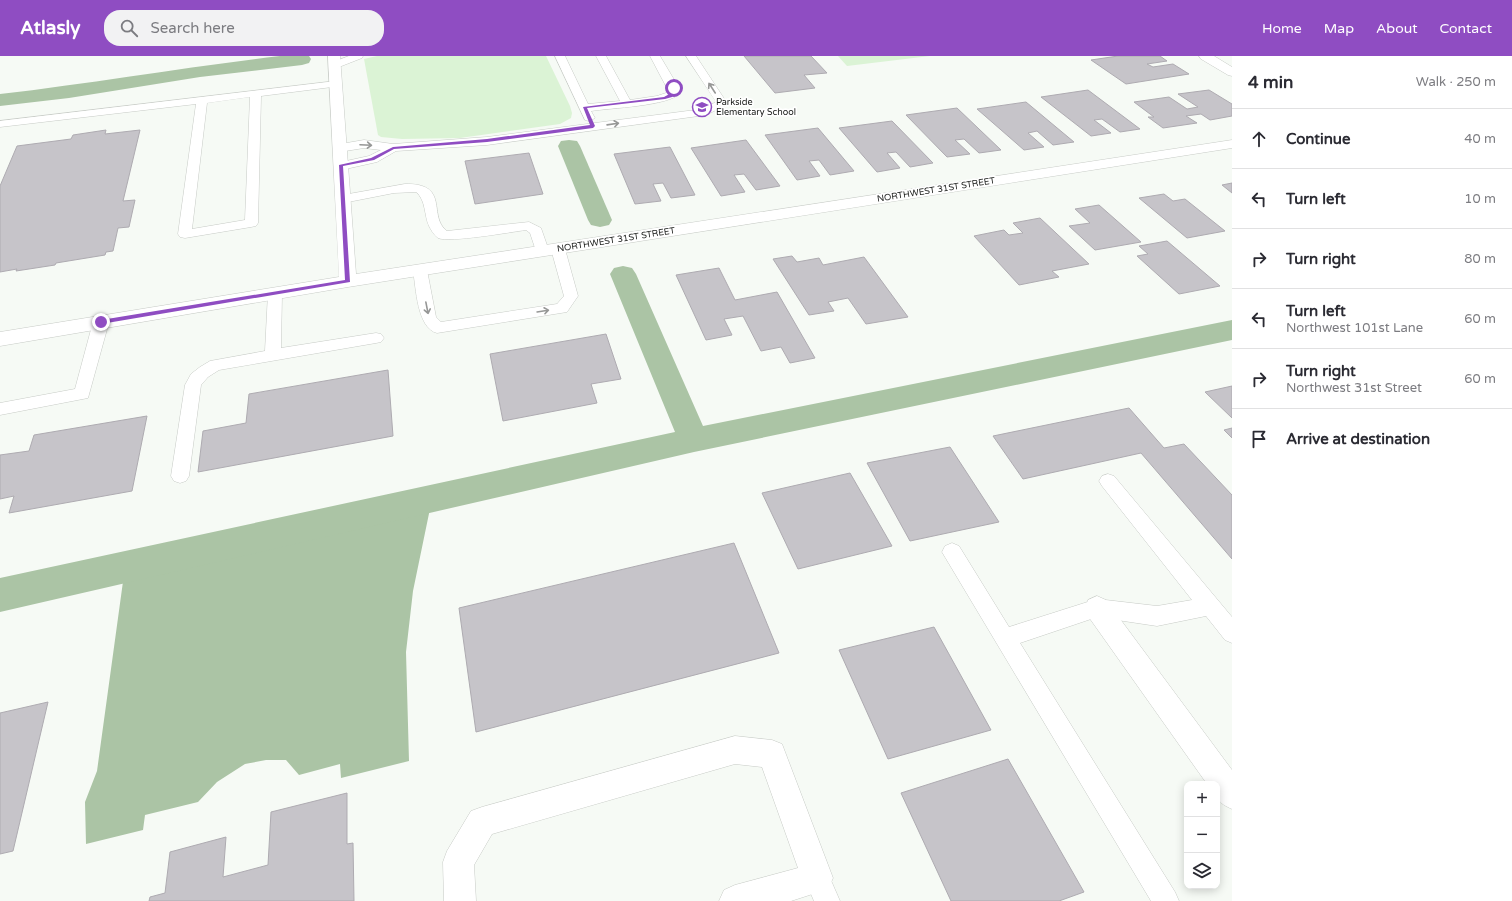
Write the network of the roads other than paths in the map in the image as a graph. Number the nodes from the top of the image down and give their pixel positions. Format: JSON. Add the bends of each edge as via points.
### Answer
{"nodes":[{"id":1,"x":358,"y":56,"type":"edge"},
{"id":2,"x":560,"y":56,"type":"edge"},
{"id":3,"x":601,"y":56,"type":"edge"},
{"id":4,"x":655,"y":56,"type":"edge"},
{"id":5,"x":691,"y":56,"type":"edge"},
{"id":6,"x":1205,"y":56,"type":"edge"},
{"id":7,"x":335,"y":61,"type":"edge"},
{"id":8,"x":1232,"y":72,"type":"edge"},
{"id":9,"x":336,"y":84,"type":"junction"},
{"id":10,"x":256,"y":93,"type":"junction"},
{"id":11,"x":202,"y":100,"type":"junction"},
{"id":12,"x":626,"y":103,"type":"junction"},
{"id":13,"x":584,"y":108,"type":"junction"},
{"id":14,"x":0,"y":124,"type":"edge"},
{"id":15,"x":593,"y":126,"type":"junction"},
{"id":16,"x":1232,"y":144,"type":"edge"},
{"id":17,"x":339,"y":148,"type":"junction"},
{"id":18,"x":393,"y":148,"type":"junction"},
{"id":19,"x":341,"y":166,"type":"junction"},
{"id":20,"x":343,"y":199,"type":"junction"},
{"id":21,"x":550,"y":250,"type":"junction"},
{"id":22,"x":420,"y":270,"type":"junction"},
{"id":23,"x":348,"y":281,"type":"junction"},
{"id":24,"x":275,"y":293,"type":"junction"},
{"id":25,"x":101,"y":322,"type":"junction"},
{"id":26,"x":376,"y":338,"type":"dead end"},
{"id":27,"x":0,"y":339,"type":"edge"},
{"id":28,"x":273,"y":356,"type":"junction"},
{"id":29,"x":0,"y":409,"type":"edge"},
{"id":30,"x":180,"y":476,"type":"dead end"},
{"id":31,"x":1108,"y":481,"type":"dead end"},
{"id":32,"x":952,"y":552,"type":"dead end"},
{"id":33,"x":1210,"y":606,"type":"junction"},
{"id":34,"x":1098,"y":608,"type":"junction"},
{"id":35,"x":1232,"y":633,"type":"edge"},
{"id":36,"x":1005,"y":638,"type":"junction"},
{"id":37,"x":1232,"y":794,"type":"edge"},
{"id":38,"x":822,"y":890,"type":"edge"},
{"id":39,"x":460,"y":901,"type":"edge"},
{"id":40,"x":735,"y":901,"type":"edge"},
{"id":41,"x":1166,"y":901,"type":"edge"}],
"edges":[{"from":1,"to":7,"type":"lane"},
{"from":2,"to":13,"type":"lane"},
{"from":3,"to":12,"type":"lane"},
{"from":4,"to":12,"type":"lane","via":[[675,92],[664,98]]},
{"from":15,"to":5,"type":"lane","one_way":true,"via":[[706,112],[722,103]]},
{"from":6,"to":8,"type":"street"},
{"from":7,"to":9,"type":"street"},
{"from":9,"to":10,"type":"lane"},
{"from":9,"to":17,"type":"street"},
{"from":10,"to":11,"type":"lane"},
{"from":10,"to":11,"type":"lane","via":[[251,223],[185,234]]},
{"from":11,"to":14,"type":"lane"},
{"from":12,"to":13,"type":"lane"},
{"from":13,"to":15,"type":"lane"},
{"from":15,"to":18,"type":"lane","via":[[487,141]]},
{"from":16,"to":21,"type":"street","name":"NORTHWEST 31ST STREET"},
{"from":17,"to":18,"type":"lane","one_way":true,"via":[[364,144]]},
{"from":17,"to":19,"type":"street"},
{"from":18,"to":19,"type":"lane","via":[[372,159]]},
{"from":19,"to":20,"type":"street"},
{"from":20,"to":21,"type":"lane","via":[[415,188],[422,190],[428,197],[437,230],[443,235],[529,226]]},
{"from":20,"to":23,"type":"street"},
{"from":21,"to":22,"type":"street","name":"NORTHWEST 31ST STREET"},
{"from":22,"to":21,"type":"lane","one_way":true,"via":[[429,318],[438,328],[562,308],[571,296]]},
{"from":22,"to":23,"type":"street","name":"NORTHWEST 31ST STREET"},
{"from":23,"to":24,"type":"street","name":"NORTHWEST 31ST STREET"},
{"from":24,"to":25,"type":"street","name":"NORTHWEST 31ST STREET"},
{"from":24,"to":28,"type":"lane"},
{"from":25,"to":27,"type":"street","name":"NORTHWEST 31ST STREET"},
{"from":25,"to":29,"type":"lane","via":[[82,394]]},
{"from":26,"to":28,"type":"lane"},
{"from":28,"to":30,"type":"lane","via":[[216,365],[197,376],[192,385]]},
{"from":31,"to":33,"type":"lane"},
{"from":32,"to":36,"type":"lane"},
{"from":33,"to":34,"type":"lane","via":[[1157,616]]},
{"from":33,"to":35,"type":"lane"},
{"from":34,"to":36,"type":"lane"},
{"from":34,"to":37,"type":"street"},
{"from":36,"to":41,"type":"lane"},
{"from":38,"to":39,"type":"street","via":[[772,754],[735,750],[482,822],[458,862]]},
{"from":38,"to":40,"type":"street"}]}
